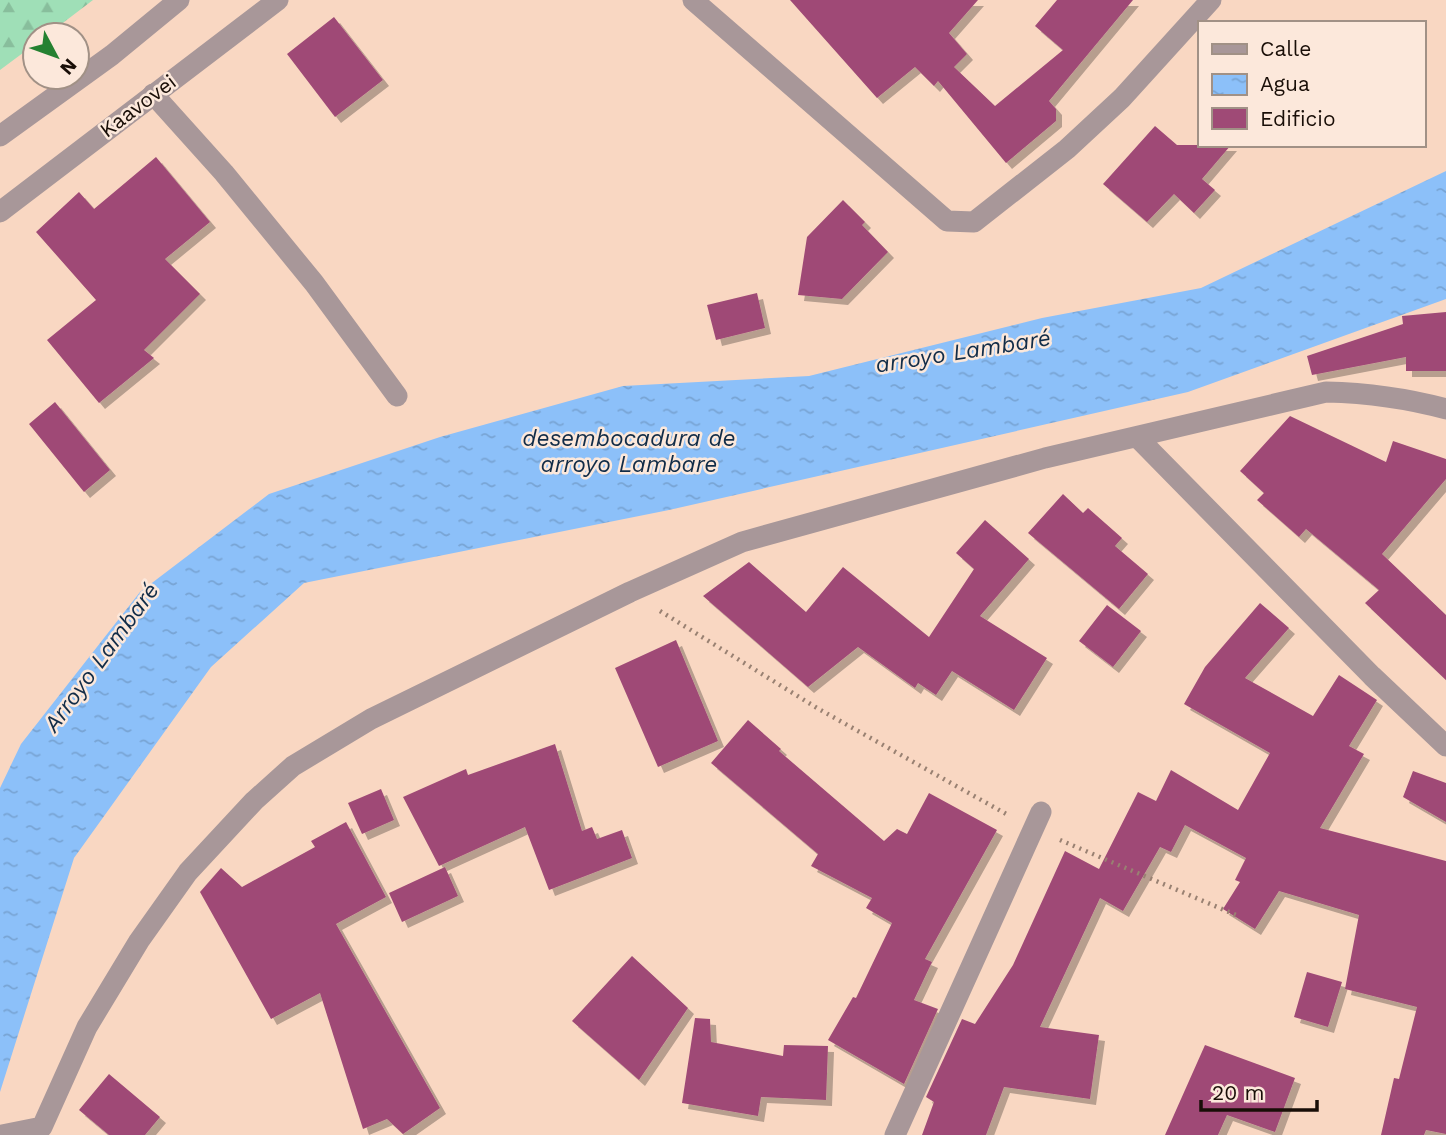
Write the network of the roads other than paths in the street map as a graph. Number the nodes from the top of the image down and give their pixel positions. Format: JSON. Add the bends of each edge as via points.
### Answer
{"nodes":[{"id":1,"x":179,"y":0,"type":"edge"},
{"id":2,"x":278,"y":0,"type":"edge"},
{"id":3,"x":693,"y":0,"type":"edge"},
{"id":4,"x":1211,"y":0,"type":"edge"},
{"id":5,"x":153,"y":94,"type":"junction"},
{"id":6,"x":0,"y":136,"type":"edge"},
{"id":7,"x":0,"y":212,"type":"edge"},
{"id":8,"x":397,"y":396,"type":"dead end"},
{"id":9,"x":1446,"y":409,"type":"edge"},
{"id":10,"x":1137,"y":437,"type":"junction"},
{"id":11,"x":1446,"y":746,"type":"edge"},
{"id":12,"x":1037,"y":821,"type":"road end"},
{"id":13,"x":49,"y":1131,"type":"edge"},
{"id":14,"x":10,"y":1134,"type":"edge"},
{"id":15,"x":895,"y":1135,"type":"edge"}],
"edges":[{"from":1,"to":6,"type":"street"},
{"from":2,"to":5,"type":"street","name":"Kaavovei"},
{"from":3,"to":4,"type":"street","via":[[947,221],[960,223],[974,222],[1067,149],[1122,98]]},
{"from":5,"to":7,"type":"street","name":"Kaavovei"},
{"from":5,"to":8,"type":"street","via":[[298,263]]},
{"from":9,"to":10,"type":"street","via":[[1372,393],[1326,392]]},
{"from":10,"to":11,"type":"street"},
{"from":10,"to":13,"type":"street","via":[[1020,464],[742,542],[371,719],[293,766],[188,872],[139,941],[87,1027]]},
{"from":12,"to":15,"type":"street"},
{"from":13,"to":14,"type":"street"}]}
